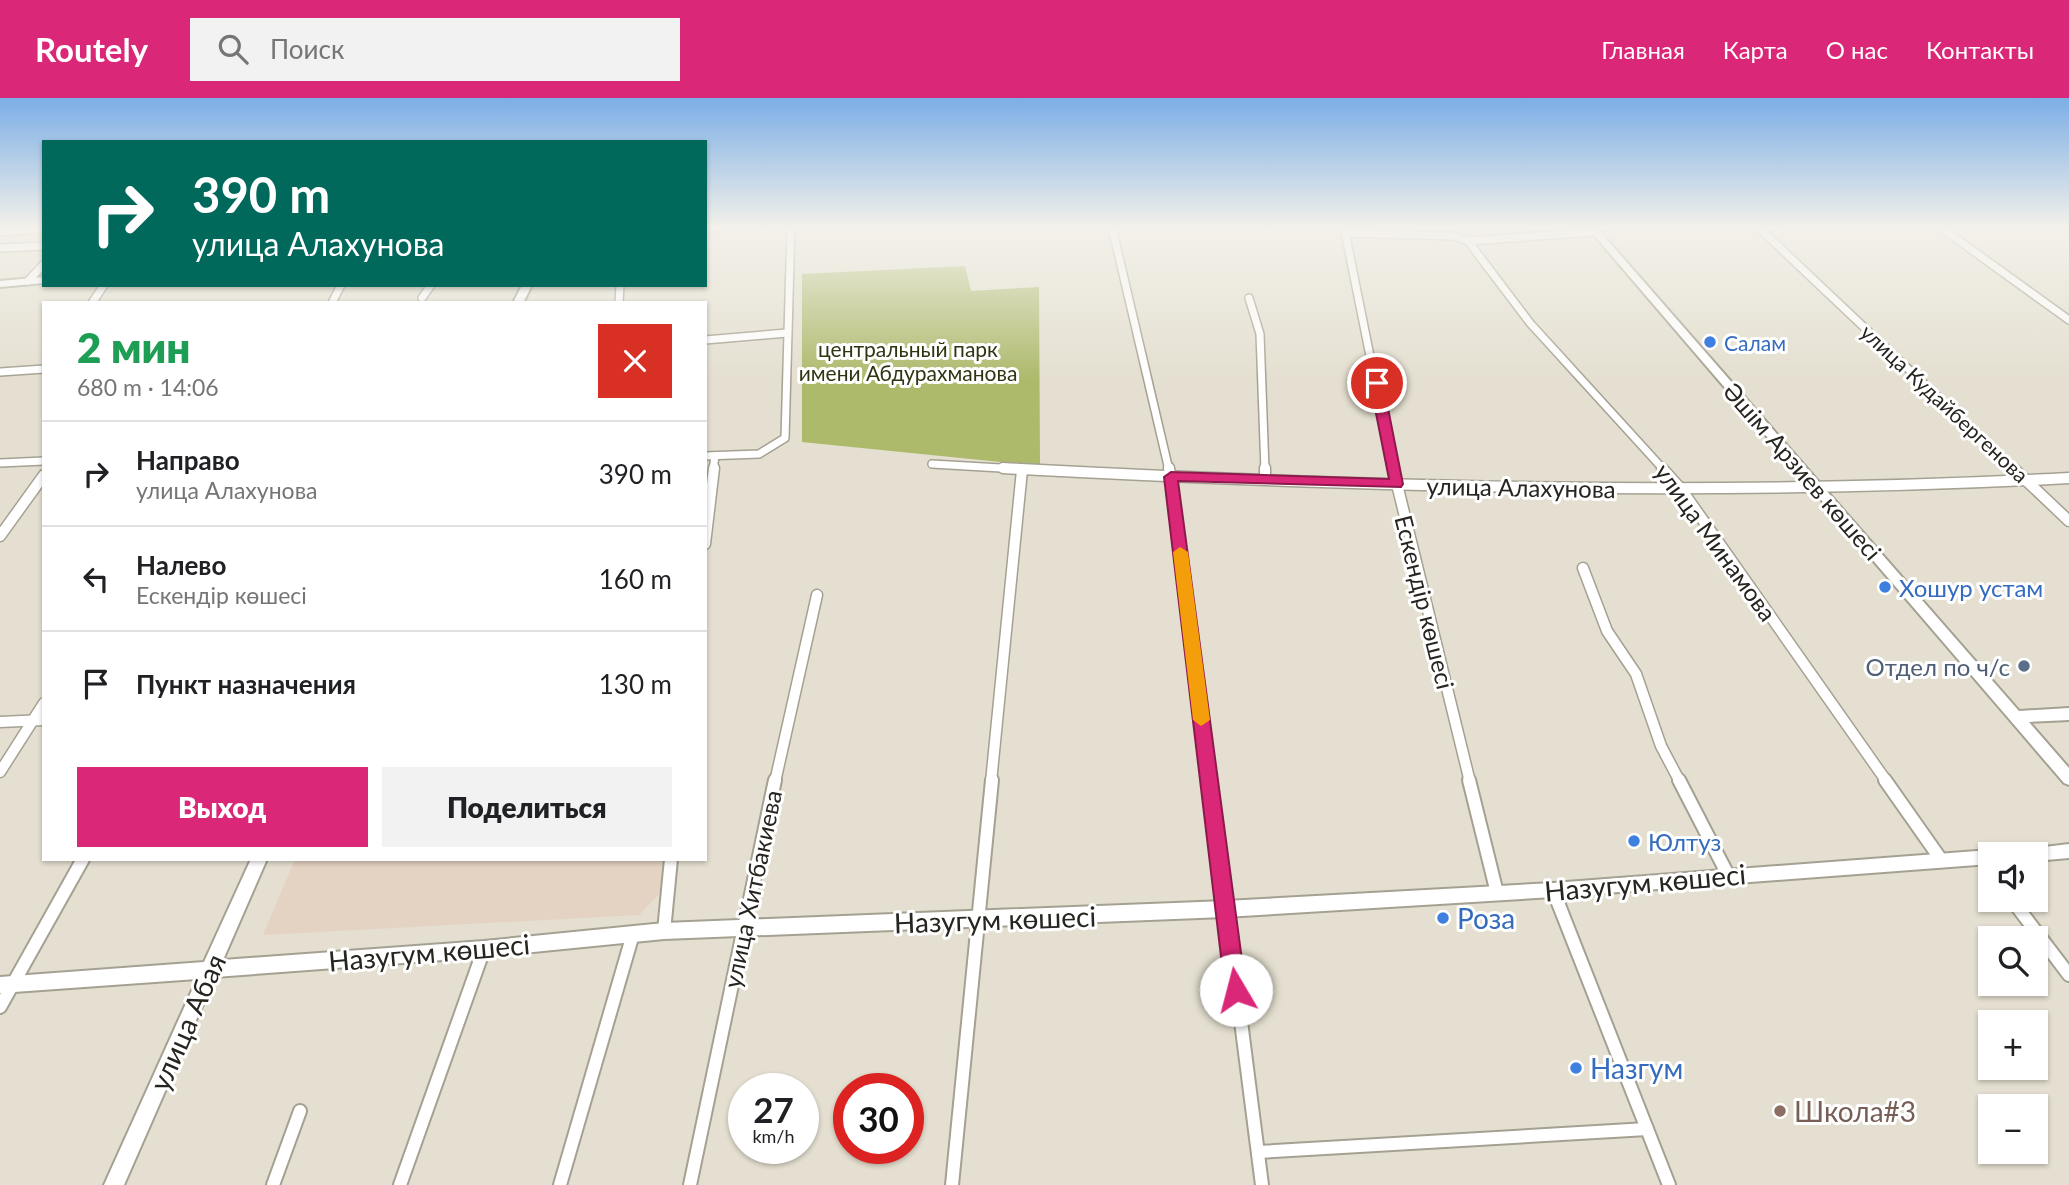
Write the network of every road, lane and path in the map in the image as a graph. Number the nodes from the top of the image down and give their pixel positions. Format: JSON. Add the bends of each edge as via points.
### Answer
{"nodes":[{"id":1,"x":31,"y":278,"type":"edge"},
{"id":2,"x":790,"y":278,"type":"edge"},
{"id":3,"x":1124,"y":278,"type":"edge"},
{"id":4,"x":1355,"y":278,"type":"edge"},
{"id":5,"x":1496,"y":278,"type":"edge"},
{"id":6,"x":1635,"y":278,"type":"edge"},
{"id":7,"x":1812,"y":278,"type":"edge"},
{"id":8,"x":2010,"y":278,"type":"edge"},
{"id":9,"x":42,"y":280,"type":"edge"},
{"id":10,"x":28,"y":281,"type":"junction"},
{"id":11,"x":0,"y":284,"type":"edge"},
{"id":12,"x":429,"y":287,"type":"edge"},
{"id":13,"x":422,"y":298,"type":"dead end"},
{"id":14,"x":1249,"y":298,"type":"dead end"},
{"id":15,"x":2069,"y":320,"type":"edge"},
{"id":16,"x":788,"y":333,"type":"junction"},
{"id":17,"x":707,"y":340,"type":"edge"},
{"id":18,"x":42,"y":369,"type":"edge"},
{"id":19,"x":0,"y":372,"type":"edge"},
{"id":20,"x":710,"y":456,"type":"edge"},
{"id":21,"x":42,"y":461,"type":"edge"},
{"id":22,"x":0,"y":463,"type":"edge"},
{"id":23,"x":932,"y":464,"type":"dead end"},
{"id":24,"x":1022,"y":470,"type":"junction"},
{"id":25,"x":1171,"y":477,"type":"junction"},
{"id":26,"x":42,"y":478,"type":"edge"},
{"id":27,"x":2069,"y":478,"type":"edge"},
{"id":28,"x":1265,"y":479,"type":"junction"},
{"id":29,"x":2027,"y":480,"type":"junction"},
{"id":30,"x":1396,"y":484,"type":"junction"},
{"id":31,"x":1816,"y":485,"type":"junction"},
{"id":32,"x":1681,"y":489,"type":"junction"},
{"id":33,"x":707,"y":509,"type":"edge"},
{"id":34,"x":2069,"y":521,"type":"edge"},
{"id":35,"x":0,"y":536,"type":"edge"},
{"id":36,"x":1583,"y":568,"type":"dead end"},
{"id":37,"x":817,"y":594,"type":"dead end"},
{"id":38,"x":2069,"y":714,"type":"edge"},
{"id":39,"x":2016,"y":717,"type":"junction"},
{"id":40,"x":38,"y":721,"type":"edge"},
{"id":41,"x":0,"y":722,"type":"edge"},
{"id":42,"x":0,"y":772,"type":"edge"},
{"id":43,"x":2069,"y":779,"type":"edge"},
{"id":44,"x":2069,"y":851,"type":"edge"},
{"id":45,"x":2048,"y":853,"type":"edge"},
{"id":46,"x":82,"y":861,"type":"edge"},
{"id":47,"x":258,"y":861,"type":"edge"},
{"id":48,"x":671,"y":861,"type":"edge"},
{"id":49,"x":1942,"y":861,"type":"junction"},
{"id":50,"x":1978,"y":862,"type":"edge"},
{"id":51,"x":1728,"y":875,"type":"junction"},
{"id":52,"x":1553,"y":890,"type":"junction"},
{"id":53,"x":1497,"y":893,"type":"junction"},
{"id":54,"x":1225,"y":909,"type":"junction"},
{"id":55,"x":2021,"y":912,"type":"edge"},
{"id":56,"x":979,"y":920,"type":"junction"},
{"id":57,"x":742,"y":929,"type":"junction"},
{"id":58,"x":664,"y":931,"type":"junction"},
{"id":59,"x":633,"y":934,"type":"junction"},
{"id":60,"x":484,"y":949,"type":"junction"},
{"id":61,"x":211,"y":969,"type":"junction"},
{"id":62,"x":2069,"y":975,"type":"edge"},
{"id":63,"x":6,"y":985,"type":"edge"},
{"id":64,"x":0,"y":1007,"type":"edge"},
{"id":65,"x":300,"y":1111,"type":"dead end"},
{"id":66,"x":1647,"y":1129,"type":"junction"},
{"id":67,"x":1258,"y":1152,"type":"junction"},
{"id":68,"x":114,"y":1185,"type":"edge"},
{"id":69,"x":273,"y":1185,"type":"edge"},
{"id":70,"x":400,"y":1185,"type":"edge"},
{"id":71,"x":560,"y":1185,"type":"edge"},
{"id":72,"x":690,"y":1185,"type":"edge"},
{"id":73,"x":952,"y":1185,"type":"edge"},
{"id":74,"x":1262,"y":1185,"type":"edge"},
{"id":75,"x":1669,"y":1185,"type":"edge"}],
"edges":[{"from":1,"to":10,"type":"street"},
{"from":2,"to":16,"type":"street"},
{"from":3,"to":25,"type":"street"},
{"from":4,"to":30,"type":"street","name":"Ескендір көшесі"},
{"from":5,"to":32,"type":"street","name":"улица Минамова","via":[[1530,323]]},
{"from":6,"to":31,"type":"street","name":"Әшім Арзиев көшесі"},
{"from":7,"to":29,"type":"street","name":"улица Кудайбергенова"},
{"from":8,"to":15,"type":"street"},
{"from":9,"to":10,"type":"street"},
{"from":10,"to":11,"type":"street"},
{"from":12,"to":13,"type":"street"},
{"from":14,"to":28,"type":"street","via":[[1260,334]]},
{"from":16,"to":17,"type":"street"},
{"from":16,"to":20,"type":"street","via":[[785,438],[775,449],[755,455]]},
{"from":18,"to":19,"type":"street"},
{"from":20,"to":33,"type":"street"},
{"from":21,"to":22,"type":"street"},
{"from":23,"to":24,"type":"street","name":"улица Алахунова"},
{"from":24,"to":25,"type":"street","name":"улица Алахунова"},
{"from":24,"to":56,"type":"street"},
{"from":25,"to":28,"type":"street","name":"улица Алахунова"},
{"from":25,"to":54,"type":"street"},
{"from":26,"to":35,"type":"street"},
{"from":27,"to":29,"type":"street","name":"улица Алахунова"},
{"from":28,"to":30,"type":"street","name":"улица Алахунова"},
{"from":29,"to":31,"type":"street","name":"улица Алахунова"},
{"from":29,"to":34,"type":"street","name":"улица Кудайбергенова"},
{"from":30,"to":32,"type":"street","name":"улица Алахунова"},
{"from":30,"to":53,"type":"street","name":"Ескендір көшесі"},
{"from":31,"to":32,"type":"street","name":"улица Алахунова"},
{"from":31,"to":39,"type":"street","name":"Әшім Арзиев көшесі"},
{"from":32,"to":49,"type":"street","name":"улица Минамова"},
{"from":36,"to":51,"type":"street","via":[[1607,631],[1636,674],[1661,747]]},
{"from":37,"to":57,"type":"street","name":"улица Хитбакиева"},
{"from":38,"to":39,"type":"street"},
{"from":39,"to":43,"type":"street","name":"Әшім Арзиев көшесі"},
{"from":40,"to":41,"type":"street"},
{"from":40,"to":42,"type":"street"},
{"from":44,"to":45,"type":"street"},
{"from":46,"to":63,"type":"street"},
{"from":47,"to":61,"type":"street","name":"улица Абая"},
{"from":48,"to":58,"type":"street"},
{"from":49,"to":50,"type":"street","name":"Назугум көшесі"},
{"from":49,"to":51,"type":"street","name":"Назугум көшесі"},
{"from":51,"to":52,"type":"street","name":"Назугум көшесі"},
{"from":52,"to":53,"type":"street","name":"Назугум көшесі"},
{"from":52,"to":66,"type":"street"},
{"from":53,"to":54,"type":"street","name":"Назугум көшесі"},
{"from":54,"to":56,"type":"street","name":"Назугум көшесі"},
{"from":54,"to":67,"type":"street"},
{"from":55,"to":62,"type":"street"},
{"from":56,"to":57,"type":"street","name":"Назугум көшесі"},
{"from":56,"to":73,"type":"street"},
{"from":57,"to":58,"type":"street","name":"Назугум көшесі"},
{"from":57,"to":72,"type":"street","name":"улица Хитбакиева"},
{"from":58,"to":59,"type":"street","name":"Назугум көшесі"},
{"from":59,"to":60,"type":"street","name":"Назугум көшесі"},
{"from":59,"to":71,"type":"street"},
{"from":60,"to":61,"type":"street","name":"Назугум көшесі"},
{"from":60,"to":70,"type":"street"},
{"from":61,"to":63,"type":"street","name":"Назугум көшесі"},
{"from":61,"to":68,"type":"street","name":"улица Абая"},
{"from":63,"to":64,"type":"street"},
{"from":65,"to":69,"type":"street"},
{"from":66,"to":67,"type":"street"},
{"from":66,"to":75,"type":"street"},
{"from":67,"to":74,"type":"street"}]}
